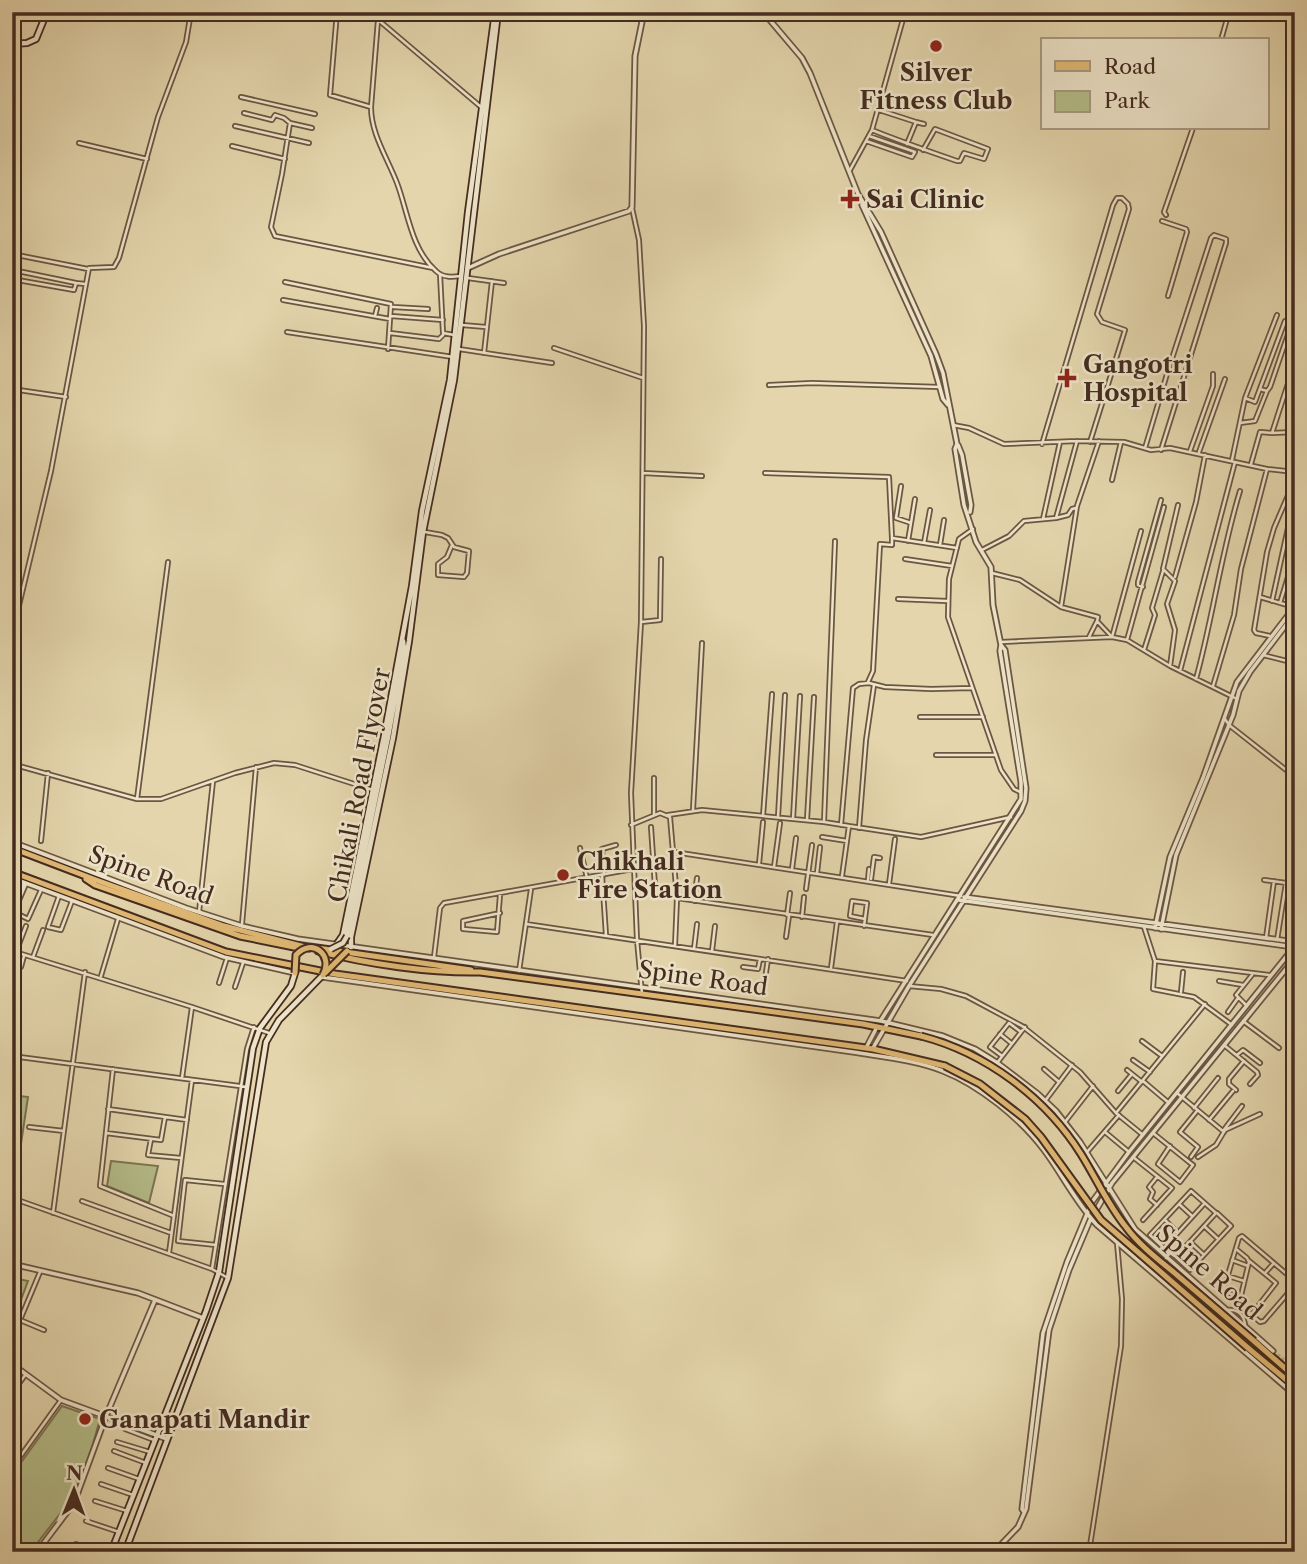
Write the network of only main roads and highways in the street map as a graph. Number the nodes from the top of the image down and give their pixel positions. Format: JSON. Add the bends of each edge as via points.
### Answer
{"nodes":[{"id":1,"x":47,"y":12,"type":"edge"},
{"id":2,"x":496,"y":12,"type":"edge"},
{"id":3,"x":12,"y":44,"type":"edge"},
{"id":4,"x":466,"y":267,"type":"junction"},
{"id":5,"x":464,"y":277,"type":"junction"},
{"id":6,"x":421,"y":532,"type":"junction"},
{"id":7,"x":416,"y":573,"type":"junction"},
{"id":8,"x":403,"y":640,"type":"junction"},
{"id":9,"x":409,"y":641,"type":"junction"},
{"id":10,"x":404,"y":649,"type":"junction"},
{"id":11,"x":12,"y":848,"type":"edge"},
{"id":12,"x":12,"y":872,"type":"edge"},
{"id":13,"x":81,"y":874,"type":"junction"},
{"id":14,"x":347,"y":936,"type":"junction"},
{"id":15,"x":314,"y":947,"type":"junction"},
{"id":16,"x":333,"y":947,"type":"junction"},
{"id":17,"x":302,"y":949,"type":"junction"},
{"id":18,"x":349,"y":949,"type":"junction"},
{"id":19,"x":480,"y":972,"type":"junction"},
{"id":20,"x":295,"y":973,"type":"joint"},
{"id":21,"x":323,"y":975,"type":"junction"},
{"id":22,"x":1295,"y":1377,"type":"edge"},
{"id":23,"x":1295,"y":1388,"type":"edge"},
{"id":24,"x":111,"y":1552,"type":"edge"},
{"id":25,"x":125,"y":1552,"type":"edge"}],
"edges":[{"from":1,"to":3,"type":"main road","via":[[36,39]]},
{"from":2,"to":4,"type":"main road"},
{"from":2,"to":4,"type":"main road"},
{"from":4,"to":5,"type":"main road"},
{"from":5,"to":6,"type":"main road"},
{"from":5,"to":6,"type":"main road","via":[[462,325],[448,416]]},
{"from":6,"to":7,"type":"main road"},
{"from":7,"to":8,"type":"main road"},
{"from":7,"to":9,"type":"main road"},
{"from":8,"to":10,"type":"main road","name":"Chikali Road Flyover"},
{"from":8,"to":16,"type":"main road","via":[[342,935]]},
{"from":9,"to":10,"type":"main road"},
{"from":9,"to":18,"type":"main road"},
{"from":10,"to":14,"type":"main road","name":"Chikali Road Flyover"},
{"from":11,"to":13,"type":"main road","name":"Spine Road"},
{"from":12,"to":23,"type":"main road","name":"Spine Road","bridge":true,"via":[[226,953],[335,974],[945,1066],[980,1084],[1025,1119],[1101,1220]]},
{"from":13,"to":17,"type":"main road","via":[[94,885],[240,936]]},
{"from":13,"to":19,"type":"main road","name":"Spine Road","via":[[346,958]]},
{"from":14,"to":16,"type":"main road","name":"Chikali Road Flyover","bridge":true},
{"from":14,"to":18,"type":"main road","name":"Chikali Road Flyover","bridge":true},
{"from":15,"to":16,"type":"main road","bridge":true},
{"from":15,"to":17,"type":"main road","bridge":true},
{"from":15,"to":21,"type":"main road","bridge":true,"via":[[326,957]]},
{"from":16,"to":18,"type":"main road","bridge":true},
{"from":17,"to":20,"type":"main road","bridge":true,"via":[[294,958]]},
{"from":18,"to":19,"type":"main road"},
{"from":18,"to":21,"type":"main road","bridge":true},
{"from":19,"to":22,"type":"main road","name":"Spine Road","bridge":true,"via":[[882,1024],[953,1045],[982,1060],[1040,1103],[1080,1153],[1130,1233]]},
{"from":20,"to":24,"type":"main road","via":[[289,990],[257,1028],[244,1087],[219,1272]]},
{"from":21,"to":25,"type":"main road","via":[[270,1033],[228,1278]]}]}
